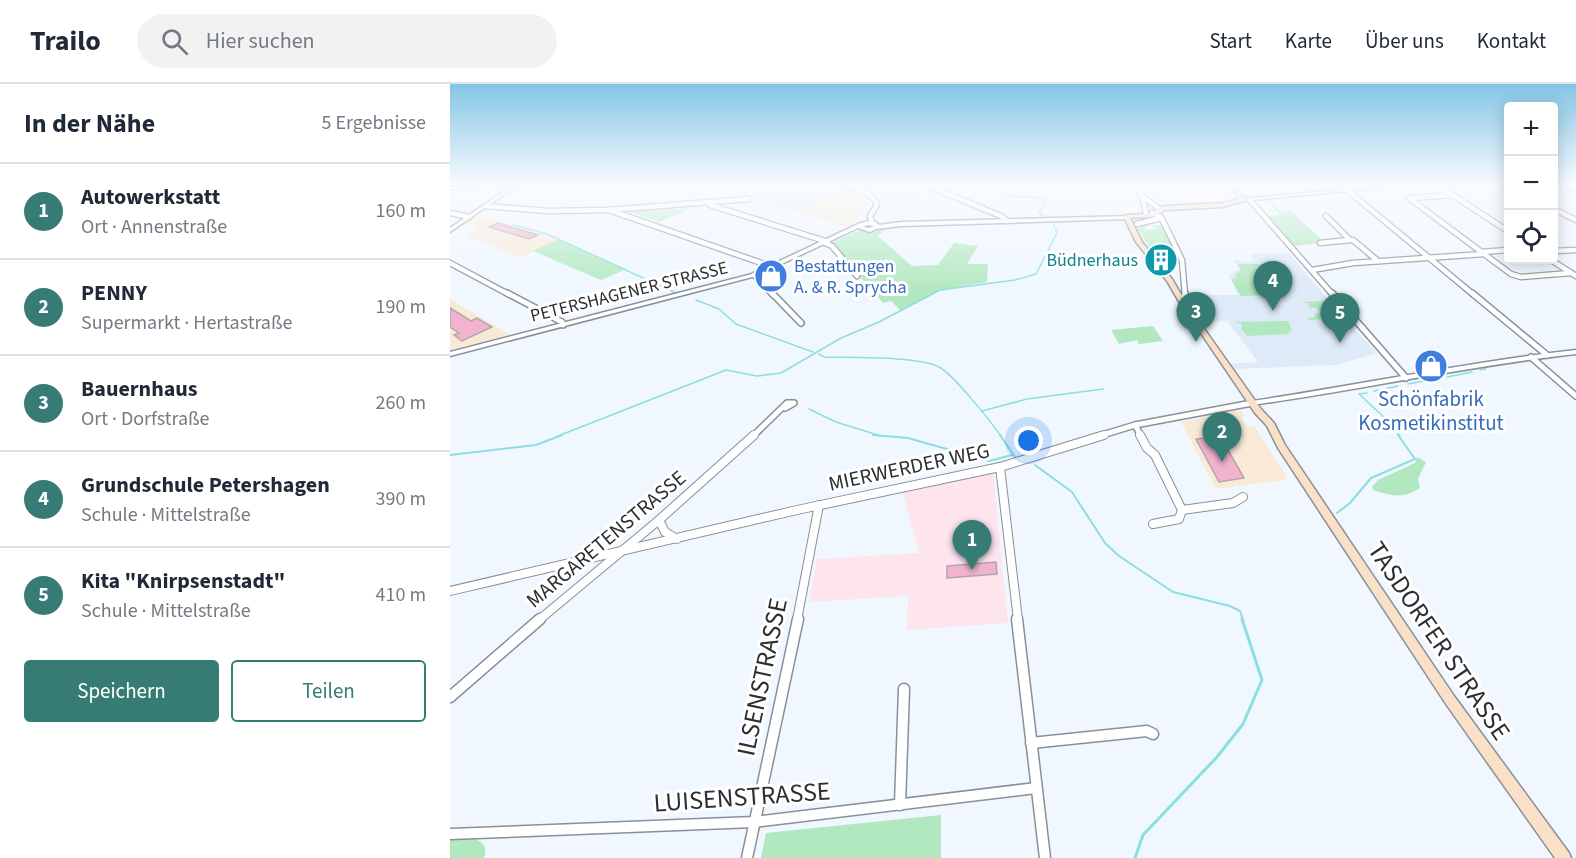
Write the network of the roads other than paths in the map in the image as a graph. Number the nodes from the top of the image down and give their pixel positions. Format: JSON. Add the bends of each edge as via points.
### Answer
{"nodes":[{"id":1,"x":463,"y":221,"type":"edge"},
{"id":2,"x":640,"y":221,"type":"edge"},
{"id":3,"x":761,"y":221,"type":"edge"},
{"id":4,"x":866,"y":221,"type":"edge"},
{"id":5,"x":872,"y":221,"type":"edge"},
{"id":6,"x":1003,"y":221,"type":"edge"},
{"id":7,"x":1129,"y":221,"type":"edge"},
{"id":8,"x":1144,"y":221,"type":"edge"},
{"id":9,"x":1163,"y":221,"type":"edge"},
{"id":10,"x":1269,"y":221,"type":"edge"},
{"id":11,"x":1328,"y":221,"type":"edge"},
{"id":12,"x":1385,"y":221,"type":"edge"},
{"id":13,"x":1440,"y":221,"type":"edge"},
{"id":14,"x":874,"y":224,"type":"junction"},
{"id":15,"x":1137,"y":224,"type":"dead end"},
{"id":16,"x":862,"y":226,"type":"junction"},
{"id":17,"x":450,"y":230,"type":"edge"},
{"id":18,"x":1350,"y":240,"type":"junction"},
{"id":19,"x":827,"y":242,"type":"junction"},
{"id":20,"x":1320,"y":243,"type":"dead end"},
{"id":21,"x":1576,"y":250,"type":"edge"},
{"id":22,"x":1504,"y":251,"type":"edge"},
{"id":23,"x":1558,"y":251,"type":"edge"},
{"id":24,"x":1482,"y":253,"type":"junction"},
{"id":25,"x":1430,"y":258,"type":"junction"},
{"id":26,"x":1378,"y":261,"type":"junction"},
{"id":27,"x":450,"y":263,"type":"edge"},
{"id":28,"x":1557,"y":264,"type":"edge"},
{"id":29,"x":773,"y":267,"type":"junction"},
{"id":30,"x":1312,"y":270,"type":"junction"},
{"id":31,"x":754,"y":275,"type":"junction"},
{"id":32,"x":1574,"y":275,"type":"edge"},
{"id":33,"x":857,"y":276,"type":"dead end"},
{"id":34,"x":1170,"y":280,"type":"junction"},
{"id":35,"x":1184,"y":280,"type":"junction"},
{"id":36,"x":1181,"y":298,"type":"junction"},
{"id":37,"x":801,"y":323,"type":"dead end"},
{"id":38,"x":564,"y":325,"type":"junction"},
{"id":39,"x":1576,"y":352,"type":"edge"},
{"id":40,"x":450,"y":354,"type":"edge"},
{"id":41,"x":1546,"y":355,"type":"junction"},
{"id":42,"x":1531,"y":357,"type":"junction"},
{"id":43,"x":1406,"y":378,"type":"junction"},
{"id":44,"x":1576,"y":396,"type":"edge"},
{"id":45,"x":1252,"y":403,"type":"junction"},
{"id":46,"x":785,"y":408,"type":"dead end"},
{"id":47,"x":1135,"y":425,"type":"junction"},
{"id":48,"x":1000,"y":467,"type":"junction"},
{"id":49,"x":1244,"y":497,"type":"dead end"},
{"id":50,"x":819,"y":505,"type":"junction"},
{"id":51,"x":1182,"y":510,"type":"junction"},
{"id":52,"x":659,"y":520,"type":"junction"},
{"id":53,"x":1153,"y":524,"type":"dead end"},
{"id":54,"x":676,"y":538,"type":"junction"},
{"id":55,"x":619,"y":552,"type":"junction"},
{"id":56,"x":450,"y":591,"type":"edge"},
{"id":57,"x":904,"y":689,"type":"dead end"},
{"id":58,"x":450,"y":697,"type":"edge"},
{"id":59,"x":1153,"y":734,"type":"dead end"},
{"id":60,"x":1031,"y":743,"type":"junction"},
{"id":61,"x":1036,"y":788,"type":"junction"},
{"id":62,"x":900,"y":805,"type":"junction"},
{"id":63,"x":754,"y":822,"type":"junction"},
{"id":64,"x":450,"y":834,"type":"edge"},
{"id":65,"x":747,"y":858,"type":"edge"},
{"id":66,"x":1045,"y":858,"type":"edge"},
{"id":67,"x":1564,"y":858,"type":"edge"}],
"edges":[{"from":1,"to":17,"type":"street"},
{"from":2,"to":29,"type":"street"},
{"from":3,"to":19,"type":"street"},
{"from":4,"to":16,"type":"street"},
{"from":5,"to":14,"type":"street"},
{"from":6,"to":14,"type":"street","name":"PETERSHAGENER STRASSE"},
{"from":7,"to":34,"type":"main road","name":"TASDORFER STRASSE","via":[[1142,247]]},
{"from":8,"to":15,"type":"street"},
{"from":9,"to":35,"type":"street","via":[[1182,260]]},
{"from":10,"to":30,"type":"street"},
{"from":11,"to":18,"type":"street"},
{"from":12,"to":25,"type":"street"},
{"from":13,"to":24,"type":"street"},
{"from":14,"to":16,"type":"street","name":"PETERSHAGENER STRASSE"},
{"from":16,"to":19,"type":"street","name":"PETERSHAGENER STRASSE"},
{"from":18,"to":20,"type":"street"},
{"from":18,"to":26,"type":"street"},
{"from":19,"to":29,"type":"street","name":"PETERSHAGENER STRASSE"},
{"from":19,"to":33,"type":"street"},
{"from":21,"to":23,"type":"street"},
{"from":22,"to":24,"type":"street"},
{"from":24,"to":25,"type":"street"},
{"from":24,"to":32,"type":"street","via":[[1518,277]]},
{"from":25,"to":26,"type":"street"},
{"from":25,"to":41,"type":"street"},
{"from":26,"to":30,"type":"street"},
{"from":27,"to":38,"type":"street"},
{"from":28,"to":32,"type":"street"},
{"from":29,"to":31,"type":"street","name":"PETERSHAGENER STRASSE"},
{"from":30,"to":43,"type":"street"},
{"from":31,"to":37,"type":"street"},
{"from":31,"to":38,"type":"street","name":"PETERSHAGENER STRASSE"},
{"from":34,"to":35,"type":"street"},
{"from":34,"to":36,"type":"main road","name":"TASDORFER STRASSE"},
{"from":35,"to":36,"type":"street","via":[[1185,297]]},
{"from":36,"to":45,"type":"main road","name":"TASDORFER STRASSE"},
{"from":38,"to":40,"type":"street","name":"PETERSHAGENER STRASSE"},
{"from":39,"to":41,"type":"street"},
{"from":41,"to":42,"type":"street"},
{"from":42,"to":43,"type":"street"},
{"from":42,"to":44,"type":"street"},
{"from":43,"to":45,"type":"street"},
{"from":45,"to":47,"type":"street","name":"MIERWERDER WEG"},
{"from":45,"to":67,"type":"main road","name":"TASDORFER STRASSE","via":[[1271,424],[1281,446],[1450,700]]},
{"from":46,"to":52,"type":"street","name":"MARGARETENSTRASSE"},
{"from":47,"to":48,"type":"street","name":"MIERWERDER WEG"},
{"from":47,"to":51,"type":"street"},
{"from":48,"to":50,"type":"street","name":"MIERWERDER WEG"},
{"from":48,"to":60,"type":"street"},
{"from":49,"to":51,"type":"street","via":[[1233,503]]},
{"from":50,"to":54,"type":"street","name":"MIERWERDER WEG"},
{"from":50,"to":63,"type":"street","name":"ILSENSTRASSE"},
{"from":51,"to":53,"type":"street","via":[[1179,519]]},
{"from":52,"to":54,"type":"street","via":[[665,532]]},
{"from":52,"to":55,"type":"street","name":"MARGARETENSTRASSE"},
{"from":54,"to":55,"type":"street","name":"MIERWERDER WEG"},
{"from":55,"to":56,"type":"street","name":"MIERWERDER WEG"},
{"from":55,"to":58,"type":"street","name":"MARGARETENSTRASSE"},
{"from":57,"to":62,"type":"street"},
{"from":59,"to":60,"type":"street","via":[[1147,731]]},
{"from":60,"to":61,"type":"street"},
{"from":61,"to":62,"type":"street","name":"LUISENSTRASSE"},
{"from":61,"to":66,"type":"street"},
{"from":62,"to":63,"type":"street","name":"LUISENSTRASSE"},
{"from":63,"to":64,"type":"street","name":"LUISENSTRASSE"},
{"from":63,"to":65,"type":"street","name":"ILSENSTRASSE"}]}
